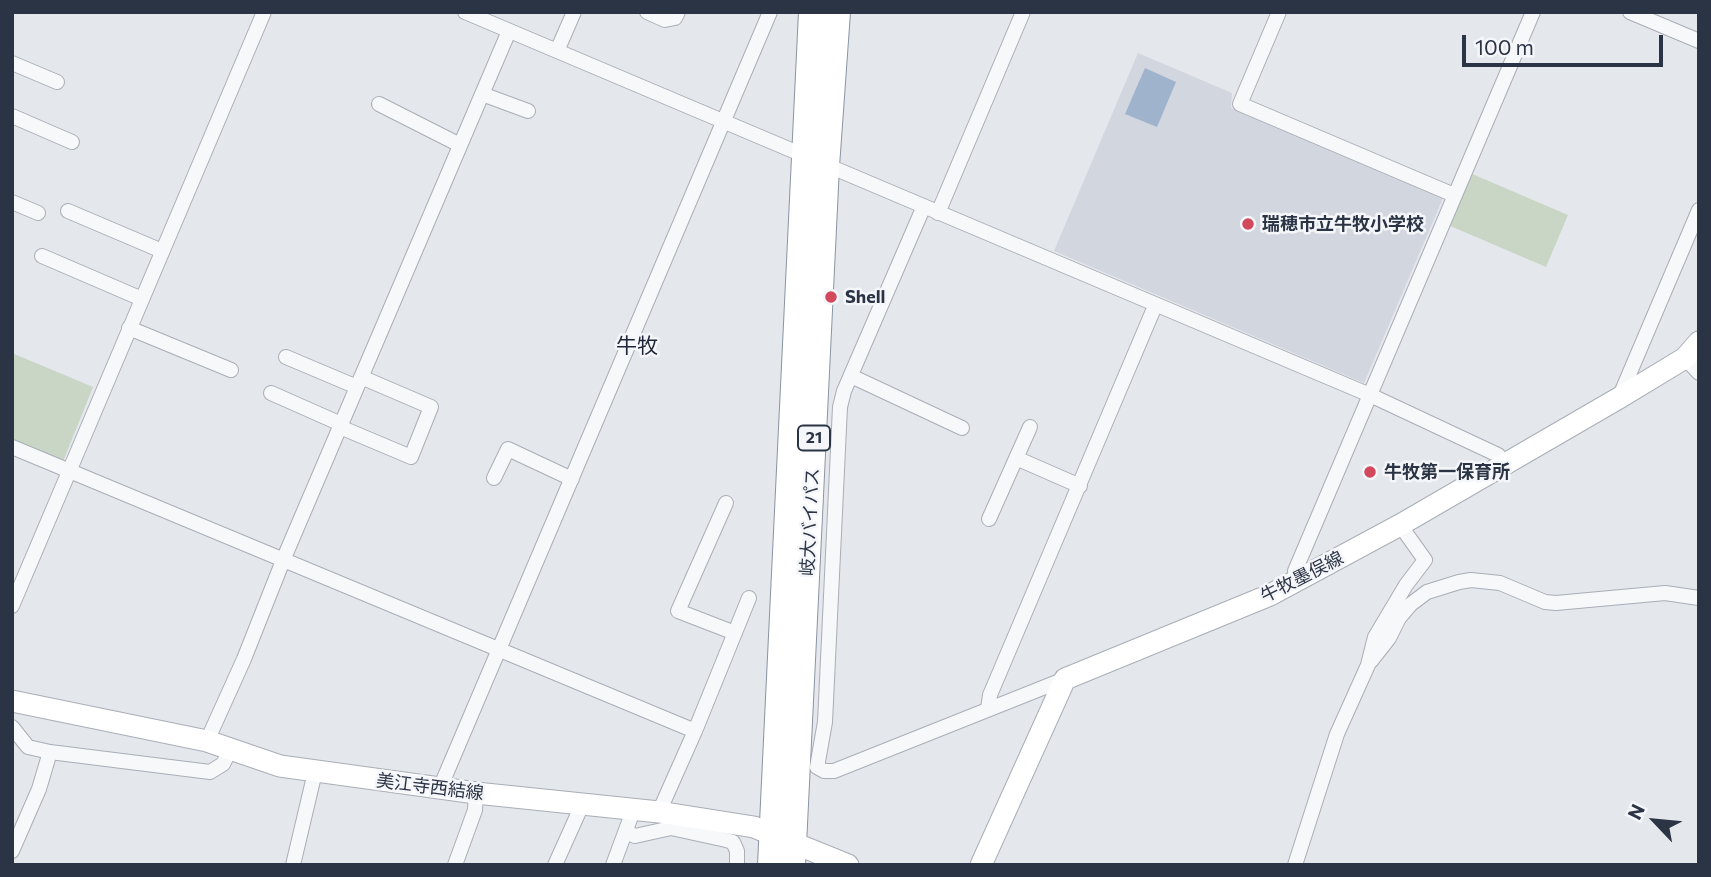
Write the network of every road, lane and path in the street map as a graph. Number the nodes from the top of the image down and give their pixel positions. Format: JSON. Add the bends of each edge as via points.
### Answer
{"nodes":[{"id":1,"x":264,"y":12,"type":"edge"},
{"id":2,"x":465,"y":12,"type":"edge"},
{"id":3,"x":574,"y":12,"type":"edge"},
{"id":4,"x":647,"y":12,"type":"edge"},
{"id":5,"x":678,"y":12,"type":"edge"},
{"id":6,"x":770,"y":12,"type":"edge"},
{"id":7,"x":812,"y":12,"type":"edge"},
{"id":8,"x":837,"y":12,"type":"edge"},
{"id":9,"x":1023,"y":12,"type":"edge"},
{"id":10,"x":1279,"y":12,"type":"edge"},
{"id":11,"x":1533,"y":12,"type":"edge"},
{"id":12,"x":1630,"y":12,"type":"edge"},
{"id":13,"x":509,"y":31,"type":"junction"},
{"id":14,"x":1699,"y":41,"type":"edge"},
{"id":15,"x":557,"y":51,"type":"junction"},
{"id":16,"x":12,"y":63,"type":"edge"},
{"id":17,"x":57,"y":82,"type":"dead end"},
{"id":18,"x":482,"y":94,"type":"junction"},
{"id":19,"x":379,"y":104,"type":"dead end"},
{"id":20,"x":528,"y":111,"type":"dead end"},
{"id":21,"x":12,"y":116,"type":"edge"},
{"id":22,"x":723,"y":122,"type":"junction"},
{"id":23,"x":72,"y":142,"type":"dead end"},
{"id":24,"x":460,"y":145,"type":"junction"},
{"id":25,"x":816,"y":161,"type":"junction"},
{"id":26,"x":1454,"y":194,"type":"junction"},
{"id":27,"x":12,"y":202,"type":"edge"},
{"id":28,"x":924,"y":206,"type":"junction"},
{"id":29,"x":1699,"y":210,"type":"edge"},
{"id":30,"x":68,"y":211,"type":"dead end"},
{"id":31,"x":38,"y":213,"type":"dead end"},
{"id":32,"x":938,"y":213,"type":"junction"},
{"id":33,"x":162,"y":251,"type":"junction"},
{"id":34,"x":43,"y":256,"type":"dead end"},
{"id":35,"x":142,"y":299,"type":"junction"},
{"id":36,"x":1155,"y":306,"type":"junction"},
{"id":37,"x":130,"y":328,"type":"junction"},
{"id":38,"x":286,"y":357,"type":"dead end"},
{"id":39,"x":1694,"y":358,"type":"edge"},
{"id":40,"x":231,"y":370,"type":"dead end"},
{"id":41,"x":851,"y":376,"type":"junction"},
{"id":42,"x":359,"y":382,"type":"junction"},
{"id":43,"x":271,"y":393,"type":"dead end"},
{"id":44,"x":1370,"y":395,"type":"junction"},
{"id":45,"x":1619,"y":398,"type":"junction"},
{"id":46,"x":341,"y":426,"type":"junction"},
{"id":47,"x":1030,"y":427,"type":"dead end"},
{"id":48,"x":957,"y":429,"type":"dead end"},
{"id":49,"x":12,"y":447,"type":"edge"},
{"id":50,"x":1016,"y":458,"type":"junction"},
{"id":51,"x":1505,"y":463,"type":"junction"},
{"id":52,"x":68,"y":471,"type":"junction"},
{"id":53,"x":494,"y":478,"type":"dead end"},
{"id":54,"x":572,"y":479,"type":"junction"},
{"id":55,"x":1080,"y":485,"type":"junction"},
{"id":56,"x":726,"y":503,"type":"dead end"},
{"id":57,"x":989,"y":519,"type":"dead end"},
{"id":58,"x":1400,"y":525,"type":"junction"},
{"id":59,"x":284,"y":558,"type":"junction"},
{"id":60,"x":1296,"y":581,"type":"junction"},
{"id":61,"x":749,"y":598,"type":"dead end"},
{"id":62,"x":1699,"y":598,"type":"edge"},
{"id":63,"x":12,"y":606,"type":"edge"},
{"id":64,"x":735,"y":633,"type":"junction"},
{"id":65,"x":500,"y":650,"type":"junction"},
{"id":66,"x":1368,"y":665,"type":"junction"},
{"id":67,"x":1065,"y":679,"type":"junction"},
{"id":68,"x":13,"y":705,"type":"edge"},
{"id":69,"x":988,"y":709,"type":"junction"},
{"id":70,"x":12,"y":727,"type":"edge"},
{"id":71,"x":695,"y":731,"type":"junction"},
{"id":72,"x":207,"y":741,"type":"junction"},
{"id":73,"x":230,"y":750,"type":"junction"},
{"id":74,"x":50,"y":752,"type":"junction"},
{"id":75,"x":315,"y":772,"type":"junction"},
{"id":76,"x":440,"y":788,"type":"junction"},
{"id":77,"x":476,"y":793,"type":"junction"},
{"id":78,"x":582,"y":805,"type":"junction"},
{"id":79,"x":632,"y":810,"type":"junction"},
{"id":80,"x":659,"y":812,"type":"junction"},
{"id":81,"x":626,"y":832,"type":"junction"},
{"id":82,"x":787,"y":848,"type":"edge"},
{"id":83,"x":12,"y":851,"type":"edge"},
{"id":84,"x":293,"y":865,"type":"edge"},
{"id":85,"x":456,"y":865,"type":"edge"},
{"id":86,"x":555,"y":865,"type":"edge"},
{"id":87,"x":613,"y":865,"type":"edge"},
{"id":88,"x":737,"y":865,"type":"edge"},
{"id":89,"x":771,"y":865,"type":"edge"},
{"id":90,"x":848,"y":865,"type":"edge"},
{"id":91,"x":981,"y":865,"type":"edge"},
{"id":92,"x":1295,"y":865,"type":"edge"}],
"edges":[{"from":1,"to":33,"type":"street"},
{"from":2,"to":13,"type":"street"},
{"from":3,"to":15,"type":"street"},
{"from":4,"to":5,"type":"street","via":[[664,20],[675,18]]},
{"from":6,"to":22,"type":"street"},
{"from":7,"to":25,"type":"highway","name":"岐大バイパス","number":"21"},
{"from":8,"to":25,"type":"highway","name":"岐大バイパス","number":"21"},
{"from":9,"to":32,"type":"street"},
{"from":10,"to":26,"type":"street","via":[[1240,104]]},
{"from":11,"to":26,"type":"street"},
{"from":12,"to":14,"type":"street"},
{"from":13,"to":15,"type":"street"},
{"from":13,"to":18,"type":"street"},
{"from":15,"to":22,"type":"street"},
{"from":16,"to":17,"type":"street"},
{"from":18,"to":20,"type":"street"},
{"from":18,"to":24,"type":"street"},
{"from":19,"to":24,"type":"street"},
{"from":21,"to":23,"type":"street"},
{"from":22,"to":25,"type":"street"},
{"from":22,"to":54,"type":"street"},
{"from":24,"to":42,"type":"street"},
{"from":25,"to":28,"type":"street"},
{"from":25,"to":82,"type":"highway","name":"岐大バイパス","number":"21"},
{"from":26,"to":44,"type":"street"},
{"from":27,"to":31,"type":"street"},
{"from":28,"to":32,"type":"street"},
{"from":28,"to":41,"type":"street"},
{"from":29,"to":45,"type":"street"},
{"from":30,"to":33,"type":"street"},
{"from":32,"to":36,"type":"street"},
{"from":33,"to":35,"type":"street"},
{"from":34,"to":35,"type":"street"},
{"from":35,"to":37,"type":"street"},
{"from":36,"to":44,"type":"street"},
{"from":36,"to":55,"type":"street"},
{"from":37,"to":40,"type":"street"},
{"from":37,"to":52,"type":"street"},
{"from":38,"to":42,"type":"street"},
{"from":39,"to":45,"type":"main road","name":"牛牧墨俣線"},
{"from":41,"to":48,"type":"street"},
{"from":41,"to":69,"type":"street","via":[[840,407],[825,722],[817,767],[834,771]]},
{"from":42,"to":46,"type":"street"},
{"from":42,"to":46,"type":"street","via":[[431,407],[411,457]]},
{"from":43,"to":46,"type":"street"},
{"from":44,"to":51,"type":"street","via":[[1498,455]]},
{"from":44,"to":60,"type":"street","via":[[1295,571]]},
{"from":45,"to":51,"type":"main road","name":"牛牧墨俣線"},
{"from":46,"to":59,"type":"street"},
{"from":47,"to":50,"type":"street"},
{"from":49,"to":52,"type":"street"},
{"from":50,"to":55,"type":"street"},
{"from":50,"to":57,"type":"street"},
{"from":51,"to":58,"type":"main road","name":"牛牧墨俣線"},
{"from":52,"to":59,"type":"street"},
{"from":52,"to":63,"type":"street"},
{"from":53,"to":54,"type":"street","via":[[508,449]]},
{"from":54,"to":65,"type":"street"},
{"from":55,"to":69,"type":"street"},
{"from":56,"to":64,"type":"street","via":[[678,611]]},
{"from":58,"to":60,"type":"main road","name":"牛牧墨俣線"},
{"from":58,"to":66,"type":"street","via":[[1425,560],[1375,638]]},
{"from":59,"to":65,"type":"street"},
{"from":59,"to":72,"type":"street"},
{"from":60,"to":67,"type":"main road","name":"牛牧墨俣線"},
{"from":61,"to":64,"type":"street"},
{"from":62,"to":66,"type":"street","via":[[1665,593],[1556,603],[1500,583],[1459,582],[1427,592],[1411,604]]},
{"from":64,"to":71,"type":"street"},
{"from":65,"to":71,"type":"street"},
{"from":65,"to":76,"type":"street"},
{"from":66,"to":92,"type":"street","via":[[1337,734]]},
{"from":67,"to":69,"type":"street"},
{"from":67,"to":91,"type":"main road"},
{"from":68,"to":72,"type":"main road","name":"美江寺西結線"},
{"from":70,"to":74,"type":"street","via":[[28,747]]},
{"from":71,"to":80,"type":"street"},
{"from":72,"to":73,"type":"main road","name":"美江寺西結線"},
{"from":73,"to":74,"type":"street","via":[[223,764],[210,772]]},
{"from":73,"to":75,"type":"main road","name":"美江寺西結線"},
{"from":74,"to":83,"type":"street"},
{"from":75,"to":76,"type":"main road","name":"美江寺西結線"},
{"from":75,"to":84,"type":"street"},
{"from":76,"to":77,"type":"main road","name":"美江寺西結線"},
{"from":77,"to":78,"type":"main road","name":"美江寺西結線"},
{"from":77,"to":85,"type":"street","via":[[475,810]]},
{"from":78,"to":79,"type":"main road","name":"美江寺西結線"},
{"from":78,"to":86,"type":"street"},
{"from":79,"to":80,"type":"main road","name":"美江寺西結線"},
{"from":79,"to":81,"type":"street"},
{"from":80,"to":82,"type":"main road","name":"美江寺西結線","via":[[745,826]]},
{"from":81,"to":87,"type":"street"},
{"from":81,"to":88,"type":"street","via":[[635,836],[671,828],[733,842]]},
{"from":82,"to":89,"type":"highway","name":"岐大バイパス","number":"21"},
{"from":82,"to":90,"type":"main road","name":"美江寺西結線"}]}
